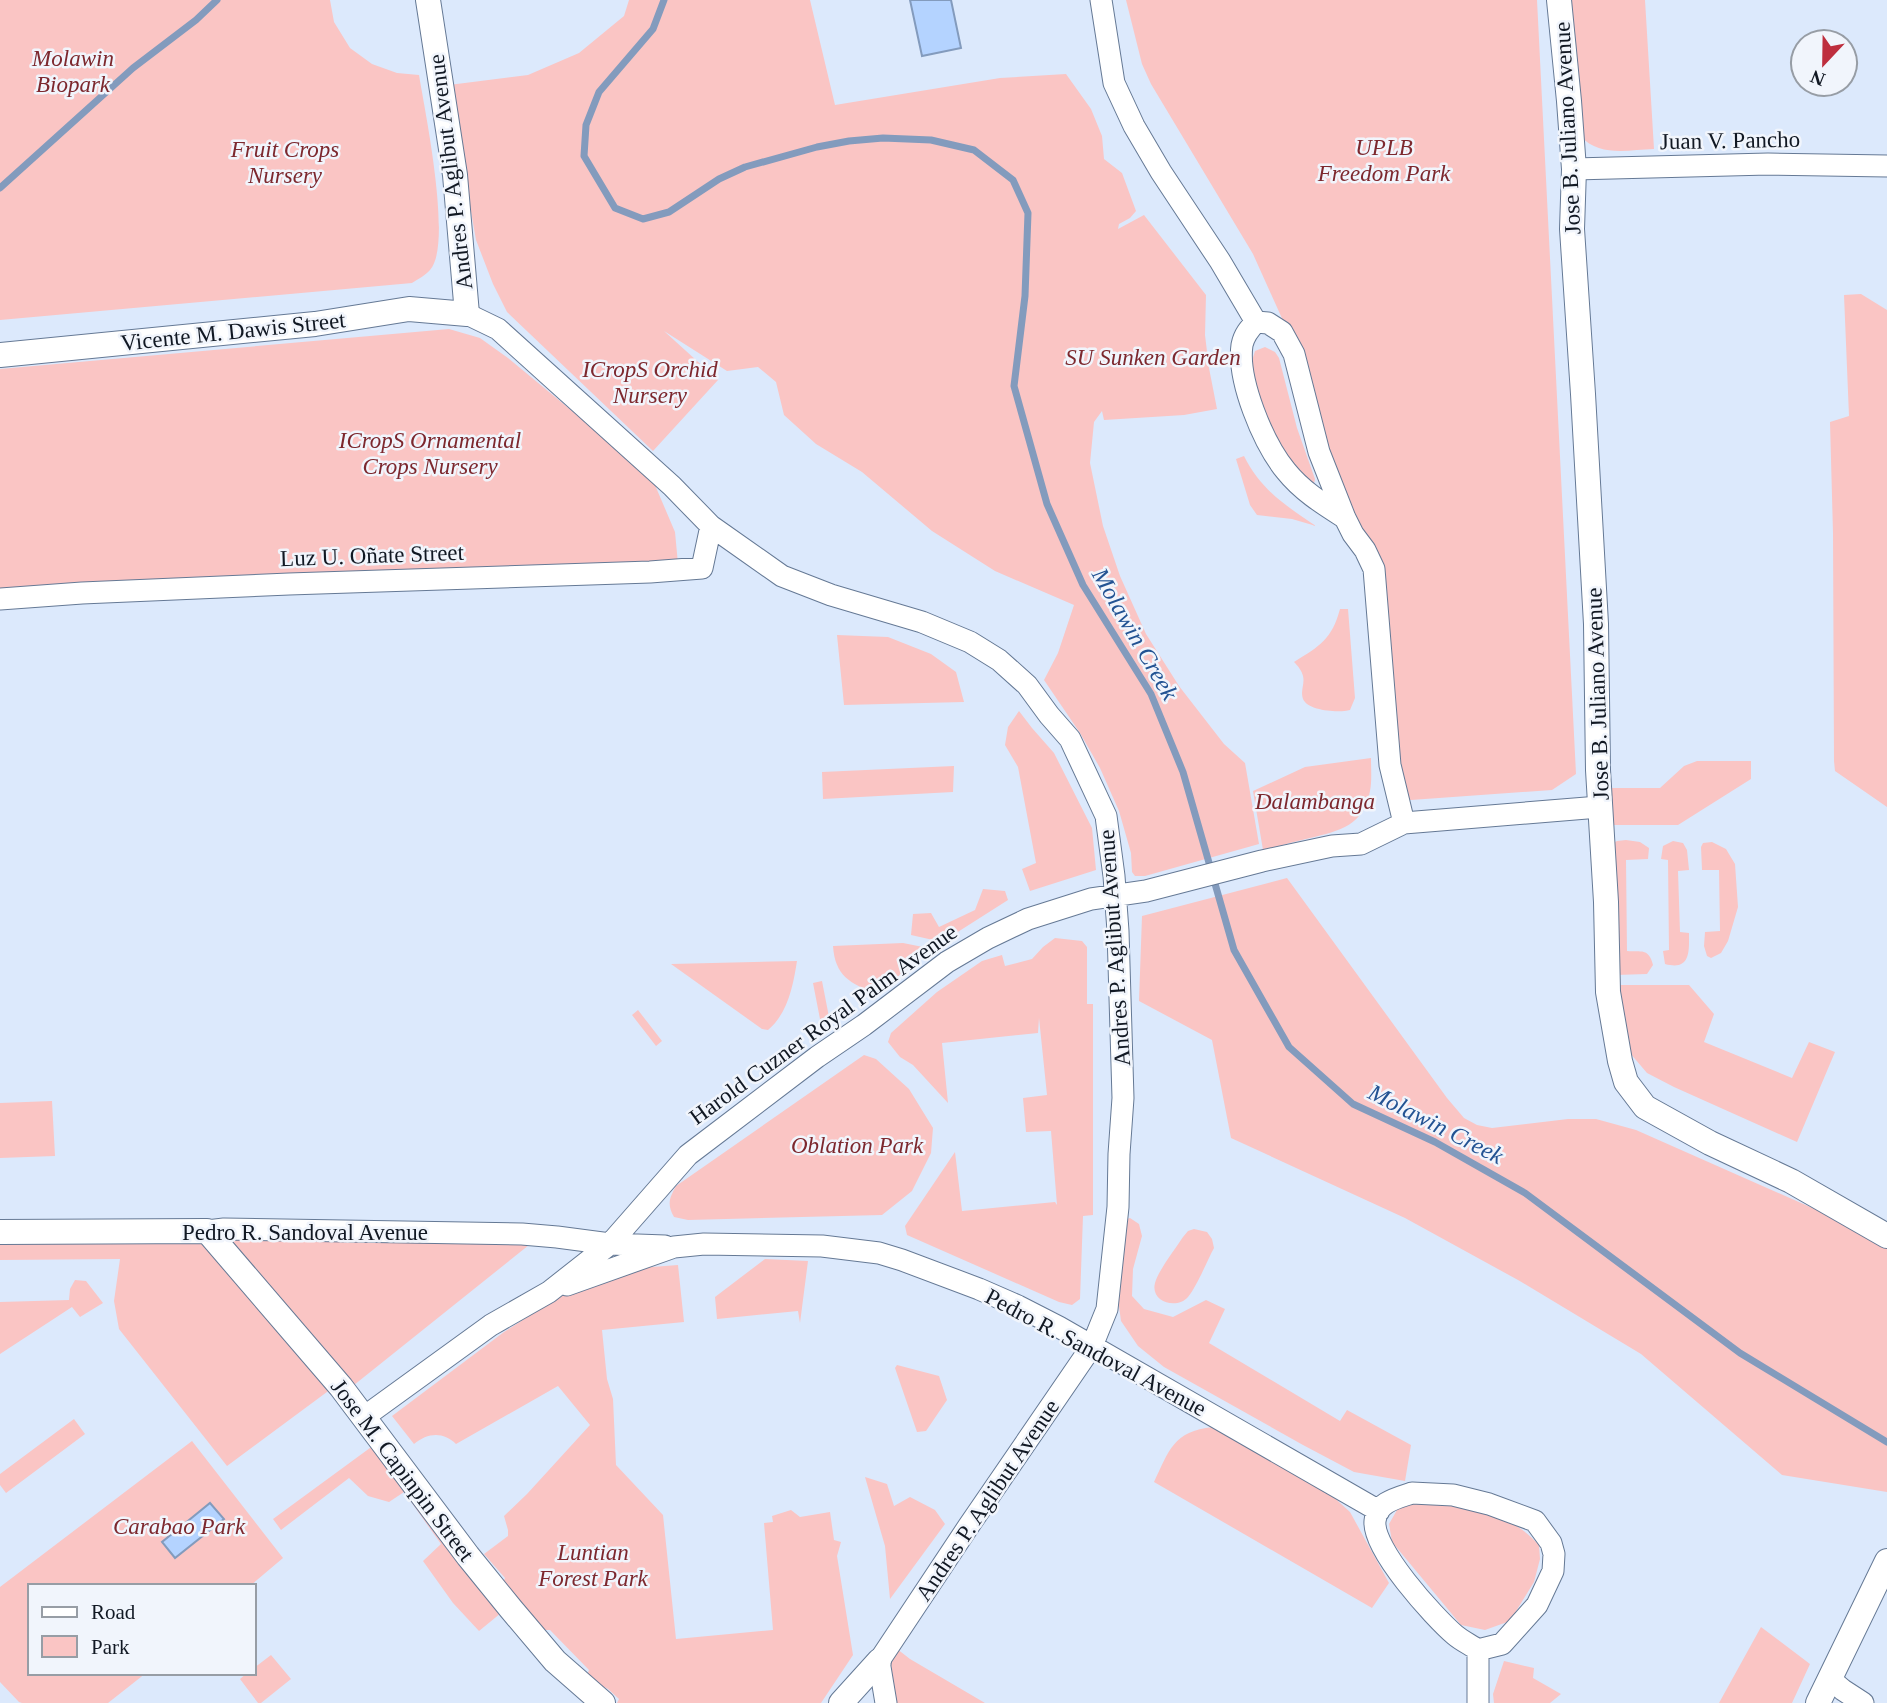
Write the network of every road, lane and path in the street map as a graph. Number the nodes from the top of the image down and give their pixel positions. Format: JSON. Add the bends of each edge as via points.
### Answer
{"nodes":[{"id":1,"x":428,"y":0,"type":"edge"},
{"id":2,"x":1101,"y":0,"type":"edge"},
{"id":3,"x":1559,"y":0,"type":"edge"},
{"id":4,"x":1887,"y":166,"type":"edge"},
{"id":5,"x":1574,"y":169,"type":"junction"},
{"id":6,"x":467,"y":314,"type":"junction"},
{"id":7,"x":1256,"y":322,"type":"junction"},
{"id":8,"x":0,"y":355,"type":"edge"},
{"id":9,"x":1345,"y":518,"type":"junction"},
{"id":10,"x":711,"y":526,"type":"junction"},
{"id":11,"x":0,"y":599,"type":"edge"},
{"id":12,"x":1600,"y":807,"type":"junction"},
{"id":13,"x":1404,"y":823,"type":"junction"},
{"id":14,"x":1116,"y":895,"type":"junction"},
{"id":15,"x":207,"y":1231,"type":"junction"},
{"id":16,"x":0,"y":1232,"type":"edge"},
{"id":17,"x":1887,"y":1236,"type":"edge"},
{"id":18,"x":610,"y":1244,"type":"junction"},
{"id":19,"x":674,"y":1247,"type":"junction"},
{"id":20,"x":549,"y":1292,"type":"junction"},
{"id":21,"x":1093,"y":1346,"type":"junction"},
{"id":22,"x":365,"y":1417,"type":"junction"},
{"id":23,"x":1379,"y":1511,"type":"junction"},
{"id":24,"x":1887,"y":1561,"type":"edge"},
{"id":25,"x":1478,"y":1650,"type":"junction"},
{"id":26,"x":879,"y":1661,"type":"junction"},
{"id":27,"x":1830,"y":1679,"type":"junction"},
{"id":28,"x":603,"y":1703,"type":"edge"},
{"id":29,"x":841,"y":1703,"type":"edge"},
{"id":30,"x":886,"y":1703,"type":"edge"},
{"id":31,"x":1478,"y":1703,"type":"edge"},
{"id":32,"x":1818,"y":1703,"type":"edge"},
{"id":33,"x":1863,"y":1703,"type":"edge"}],
"edges":[{"from":1,"to":6,"type":"street","name":"Andres P. Aglibut Avenue","via":[[455,175]]},
{"from":2,"to":7,"type":"street","via":[[1114,83],[1134,126]]},
{"from":3,"to":5,"type":"street","name":"Jose B. Juliano Avenue"},
{"from":4,"to":5,"type":"street","name":"Juan V. Pancho"},
{"from":5,"to":12,"type":"street","name":"Jose B. Juliano Avenue","via":[[1572,229],[1596,624]]},
{"from":6,"to":8,"type":"street","name":"Vicente M. Dawis Street","via":[[409,309],[315,324]]},
{"from":6,"to":10,"type":"street","name":"Andres P. Aglibut Avenue","via":[[498,329]]},
{"from":7,"to":9,"type":"street","via":[[1282,332],[1294,354],[1319,452]]},
{"from":7,"to":9,"type":"street","via":[[1242,344],[1252,410],[1287,472],[1301,488]]},
{"from":9,"to":13,"type":"street","via":[[1374,569],[1390,765]]},
{"from":10,"to":11,"type":"street","name":"Luz U. Oñate Street","via":[[702,568]]},
{"from":10,"to":14,"type":"street","name":"Andres P. Aglibut Avenue","via":[[782,576],[970,642],[1021,679],[1070,739],[1091,781],[1106,816]]},
{"from":12,"to":13,"type":"street","name":"Harold Cuzner Royal Palm Avenue"},
{"from":12,"to":17,"type":"street","name":"Jose B. Juliano Avenue","via":[[1608,992],[1626,1082],[1645,1107]]},
{"from":13,"to":14,"type":"street","name":"Harold Cuzner Royal Palm Avenue","via":[[1361,844],[1332,846]]},
{"from":14,"to":18,"type":"street","name":"Harold Cuzner Royal Palm Avenue","via":[[1028,919],[947,962],[688,1155]]},
{"from":14,"to":21,"type":"street","name":"Andres P. Aglibut Avenue","via":[[1123,1098],[1118,1207],[1107,1309]]},
{"from":15,"to":16,"type":"street","name":"Pedro R. Sandoval Avenue"},
{"from":15,"to":18,"type":"street","name":"Pedro R. Sandoval Avenue","via":[[522,1234]]},
{"from":15,"to":22,"type":"street","name":"Jose M. Capinpin Street"},
{"from":18,"to":19,"type":"street","name":"Pedro R. Sandoval Avenue"},
{"from":18,"to":20,"type":"street","name":"Harold Cuzner Royal Palm Avenue"},
{"from":19,"to":20,"type":"street","name":"Pedro R. Sandoval Avenue"},
{"from":19,"to":21,"type":"street","name":"Pedro R. Sandoval Avenue","via":[[822,1246],[879,1253],[1018,1306]]},
{"from":20,"to":22,"type":"street","name":"Harold Cuzner Royal Palm Avenue","via":[[491,1325]]},
{"from":21,"to":23,"type":"street","name":"Pedro R. Sandoval Avenue"},
{"from":21,"to":26,"type":"street","name":"Andres P. Aglibut Avenue"},
{"from":22,"to":28,"type":"street","name":"Jose M. Capinpin Street","via":[[511,1609],[555,1661]]},
{"from":23,"to":25,"type":"street","via":[[1375,1521],[1379,1538],[1398,1571],[1456,1636]]},
{"from":23,"to":25,"type":"street","via":[[1388,1500],[1412,1493],[1453,1495],[1535,1521],[1551,1543],[1553,1571],[1537,1605],[1502,1644]]},
{"from":24,"to":27,"type":"street"},
{"from":25,"to":31,"type":"street"},
{"from":26,"to":29,"type":"street"},
{"from":26,"to":30,"type":"street"},
{"from":27,"to":32,"type":"street"},
{"from":27,"to":33,"type":"street"}]}
